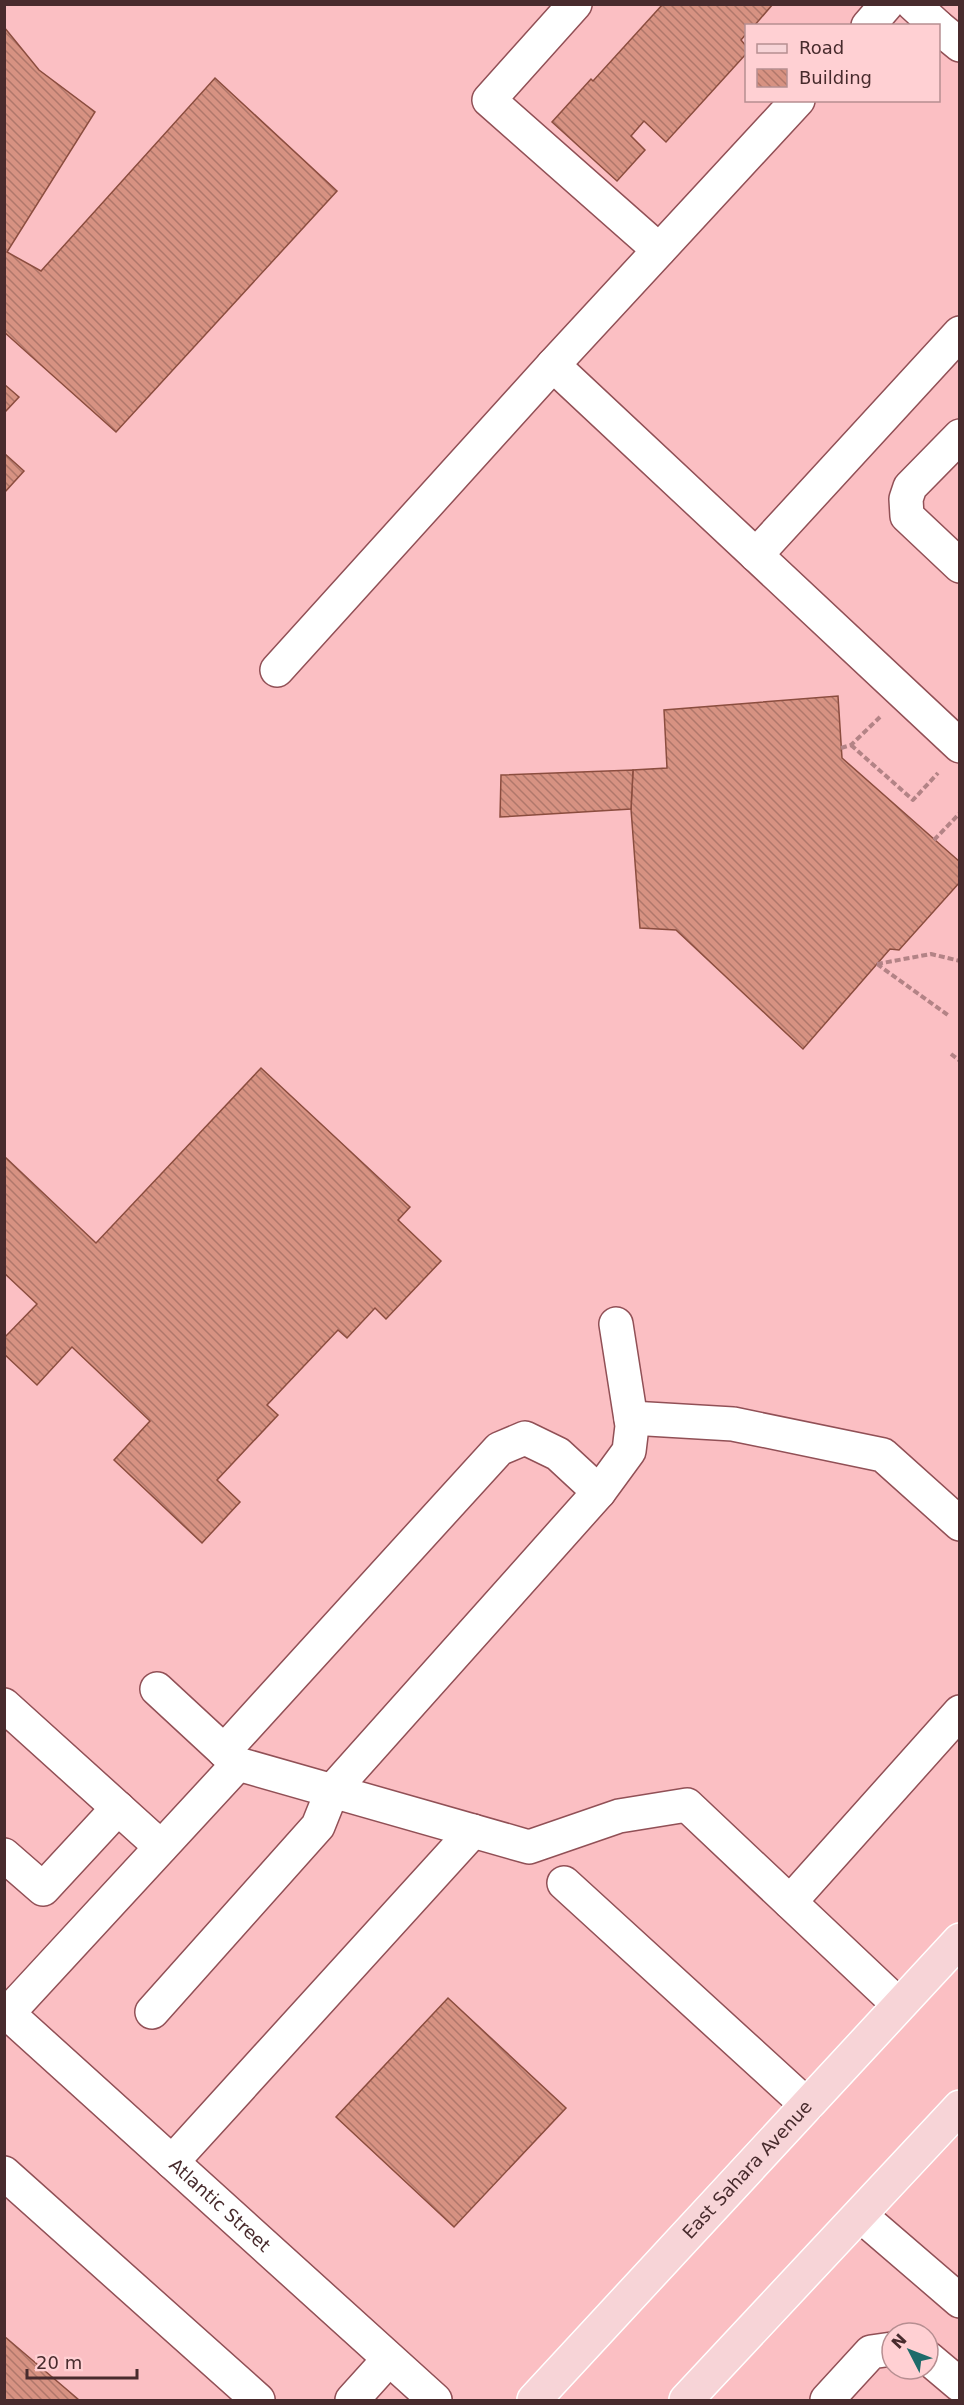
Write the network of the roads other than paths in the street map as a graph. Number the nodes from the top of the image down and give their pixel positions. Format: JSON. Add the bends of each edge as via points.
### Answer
{"nodes":[{"id":1,"x":575,"y":4,"type":"edge"},
{"id":2,"x":887,"y":4,"type":"edge"},
{"id":3,"x":913,"y":4,"type":"edge"},
{"id":4,"x":870,"y":24,"type":"edge"},
{"id":5,"x":936,"y":24,"type":"edge"},
{"id":6,"x":940,"y":28,"type":"edge"},
{"id":7,"x":960,"y":45,"type":"edge"},
{"id":8,"x":796,"y":102,"type":"edge"},
{"id":9,"x":659,"y":250,"type":"junction"},
{"id":10,"x":960,"y":333,"type":"edge"},
{"id":11,"x":553,"y":365,"type":"junction"},
{"id":12,"x":960,"y":436,"type":"edge"},
{"id":13,"x":756,"y":555,"type":"junction"},
{"id":14,"x":960,"y":566,"type":"edge"},
{"id":15,"x":277,"y":670,"type":"dead end"},
{"id":16,"x":952,"y":756,"type":"edge"},
{"id":17,"x":616,"y":1324,"type":"dead end"},
{"id":18,"x":631,"y":1418,"type":"junction"},
{"id":19,"x":599,"y":1492,"type":"junction"},
{"id":20,"x":960,"y":1524,"type":"edge"},
{"id":21,"x":157,"y":1689,"type":"dead end"},
{"id":22,"x":4,"y":1705,"type":"edge"},
{"id":23,"x":960,"y":1712,"type":"edge"},
{"id":24,"x":231,"y":1758,"type":"junction"},
{"id":25,"x":332,"y":1791,"type":"junction"},
{"id":26,"x":118,"y":1808,"type":"junction"},
{"id":27,"x":473,"y":1831,"type":"junction"},
{"id":28,"x":161,"y":1847,"type":"junction"},
{"id":29,"x":4,"y":1854,"type":"edge"},
{"id":30,"x":564,"y":1883,"type":"dead end"},
{"id":31,"x":790,"y":1902,"type":"junction"},
{"id":32,"x":960,"y":1940,"type":"edge"},
{"id":33,"x":899,"y":2005,"type":"junction"},
{"id":34,"x":6,"y":2012,"type":"edge"},
{"id":35,"x":152,"y":2012,"type":"dead end"},
{"id":36,"x":807,"y":2105,"type":"junction"},
{"id":37,"x":960,"y":2107,"type":"edge"},
{"id":38,"x":172,"y":2162,"type":"junction"},
{"id":39,"x":4,"y":2174,"type":"edge"},
{"id":40,"x":860,"y":2215,"type":"junction"},
{"id":41,"x":960,"y":2301,"type":"edge"},
{"id":42,"x":880,"y":2351,"type":"edge"},
{"id":43,"x":389,"y":2359,"type":"junction"},
{"id":44,"x":940,"y":2368,"type":"edge"},
{"id":45,"x":960,"y":2385,"type":"edge"},
{"id":46,"x":960,"y":2392,"type":"edge"},
{"id":47,"x":258,"y":2400,"type":"edge"},
{"id":48,"x":352,"y":2400,"type":"edge"},
{"id":49,"x":435,"y":2400,"type":"edge"},
{"id":50,"x":534,"y":2400,"type":"edge"},
{"id":51,"x":686,"y":2400,"type":"edge"},
{"id":52,"x":827,"y":2400,"type":"edge"},
{"id":53,"x":952,"y":2400,"type":"edge"}],
"edges":[{"from":1,"to":9,"type":"street","via":[[489,100]]},
{"from":2,"to":4,"type":"street"},
{"from":3,"to":5,"type":"street"},
{"from":6,"to":7,"type":"street"},
{"from":8,"to":9,"type":"street"},
{"from":9,"to":11,"type":"street"},
{"from":10,"to":13,"type":"street"},
{"from":11,"to":13,"type":"street"},
{"from":11,"to":15,"type":"street"},
{"from":12,"to":14,"type":"street","via":[[909,487],[906,499],[907,516]]},
{"from":13,"to":16,"type":"street","via":[[903,693]]},
{"from":17,"to":18,"type":"street"},
{"from":18,"to":19,"type":"street","via":[[629,1451]]},
{"from":18,"to":20,"type":"street","via":[[733,1424],[883,1455]]},
{"from":19,"to":24,"type":"street","via":[[558,1454],[525,1438],[499,1449]]},
{"from":19,"to":25,"type":"street"},
{"from":21,"to":24,"type":"street"},
{"from":22,"to":26,"type":"street"},
{"from":23,"to":31,"type":"street"},
{"from":24,"to":25,"type":"street"},
{"from":24,"to":28,"type":"street"},
{"from":25,"to":27,"type":"street"},
{"from":25,"to":35,"type":"street","via":[[318,1826]]},
{"from":26,"to":28,"type":"street"},
{"from":26,"to":29,"type":"street","via":[[43,1889]]},
{"from":27,"to":31,"type":"street","via":[[529,1847],[619,1816],[687,1805]]},
{"from":27,"to":38,"type":"street"},
{"from":28,"to":34,"type":"street"},
{"from":30,"to":36,"type":"street"},
{"from":31,"to":33,"type":"street"},
{"from":32,"to":33,"type":"main road","name":"East Sahara Avenue"},
{"from":33,"to":36,"type":"main road","name":"East Sahara Avenue"},
{"from":34,"to":38,"type":"street","name":"Atlantic Street"},
{"from":36,"to":50,"type":"main road","name":"East Sahara Avenue"},
{"from":37,"to":40,"type":"main road"},
{"from":38,"to":43,"type":"street","name":"Atlantic Street"},
{"from":39,"to":47,"type":"street"},
{"from":40,"to":41,"type":"street"},
{"from":40,"to":51,"type":"main road"},
{"from":42,"to":52,"type":"street","via":[[871,2352]]},
{"from":43,"to":48,"type":"street"},
{"from":43,"to":49,"type":"street","name":"Atlantic Street"},
{"from":44,"to":45,"type":"street"},
{"from":46,"to":53,"type":"street"}]}
